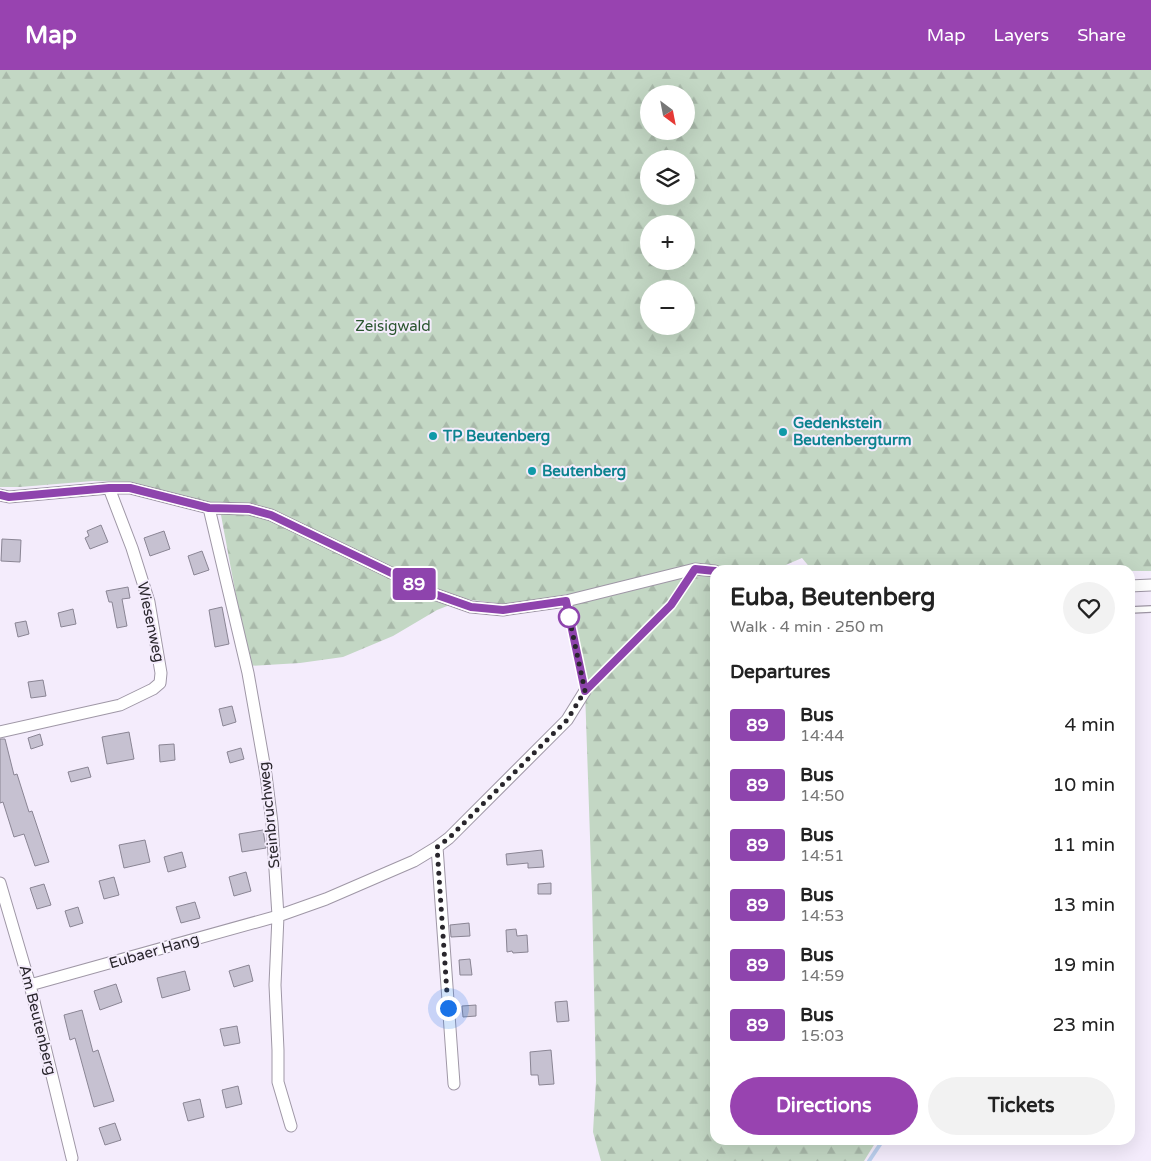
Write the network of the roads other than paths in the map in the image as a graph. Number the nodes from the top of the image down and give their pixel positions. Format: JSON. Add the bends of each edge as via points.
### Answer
{"nodes":[{"id":1,"x":109,"y":488,"type":"junction"},
{"id":2,"x":0,"y":495,"type":"edge"},
{"id":3,"x":209,"y":508,"type":"junction"},
{"id":4,"x":695,"y":569,"type":"junction"},
{"id":5,"x":710,"y":570,"type":"edge"},
{"id":6,"x":1151,"y":585,"type":"edge"},
{"id":7,"x":1135,"y":586,"type":"edge"},
{"id":8,"x":566,"y":601,"type":"junction"},
{"id":9,"x":1151,"y":609,"type":"edge"},
{"id":10,"x":1135,"y":610,"type":"edge"},
{"id":11,"x":585,"y":691,"type":"junction"},
{"id":12,"x":0,"y":732,"type":"edge"},
{"id":13,"x":437,"y":847,"type":"junction"},
{"id":14,"x":0,"y":883,"type":"edge"},
{"id":15,"x":278,"y":916,"type":"junction"},
{"id":16,"x":30,"y":986,"type":"junction"},
{"id":17,"x":454,"y":1084,"type":"dead end"},
{"id":18,"x":292,"y":1126,"type":"dead end"},
{"id":19,"x":72,"y":1158,"type":"dead end"}],
"edges":[{"from":1,"to":2,"type":"street","via":[[9,497]]},
{"from":1,"to":3,"type":"street","via":[[130,488]]},
{"from":1,"to":12,"type":"street","name":"Wiesenweg","via":[[149,602],[160,683],[120,705]]},
{"from":3,"to":8,"type":"street","via":[[249,509],[271,515],[437,595],[471,607],[503,610]]},
{"from":3,"to":15,"type":"street","name":"Steinbruchweg","via":[[248,673],[266,775]]},
{"from":4,"to":5,"type":"street"},
{"from":4,"to":8,"type":"street"},
{"from":4,"to":11,"type":"lane","via":[[671,605]]},
{"from":6,"to":7,"type":"street"},
{"from":8,"to":11,"type":"lane"},
{"from":9,"to":10,"type":"lane"},
{"from":11,"to":13,"type":"street","name":"Eubaer Hang","via":[[567,720]]},
{"from":13,"to":15,"type":"street","name":"Eubaer Hang","via":[[414,861]]},
{"from":13,"to":17,"type":"street"},
{"from":14,"to":16,"type":"street","name":"Am Beutenberg"},
{"from":15,"to":16,"type":"street","name":"Eubaer Hang"},
{"from":15,"to":18,"type":"street","name":"Steinbruchweg","via":[[275,985],[278,1082]]},
{"from":16,"to":19,"type":"street","name":"Am Beutenberg"}]}
